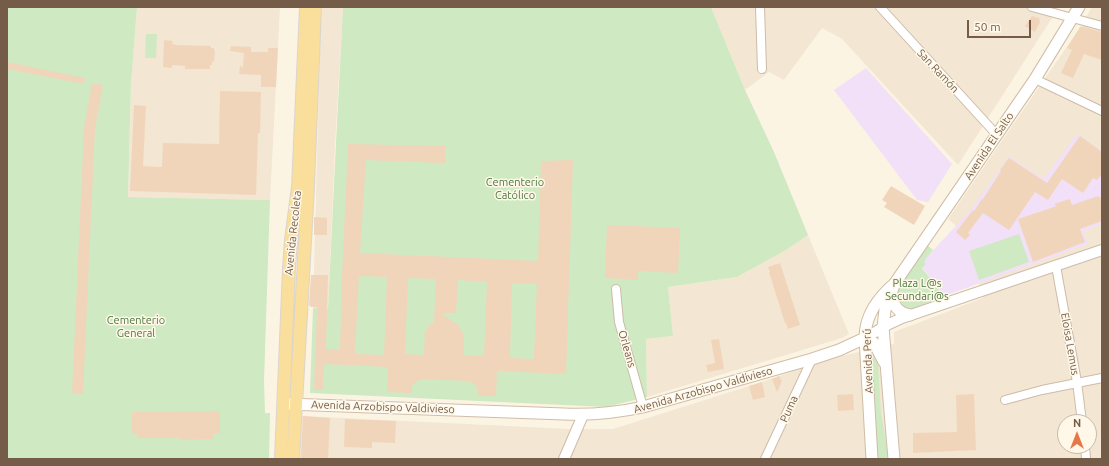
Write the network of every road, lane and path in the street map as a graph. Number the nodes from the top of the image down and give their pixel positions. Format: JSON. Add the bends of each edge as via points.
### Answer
{"nodes":[{"id":1,"x":306,"y":7,"type":"edge"},
{"id":2,"x":315,"y":7,"type":"edge"},
{"id":3,"x":760,"y":7,"type":"edge"},
{"id":4,"x":880,"y":7,"type":"edge"},
{"id":5,"x":1032,"y":7,"type":"edge"},
{"id":6,"x":1079,"y":7,"type":"edge"},
{"id":7,"x":1073,"y":18,"type":"junction"},
{"id":8,"x":1102,"y":26,"type":"edge"},
{"id":9,"x":762,"y":69,"type":"dead end"},
{"id":10,"x":1035,"y":79,"type":"junction"},
{"id":11,"x":1102,"y":112,"type":"edge"},
{"id":12,"x":997,"y":135,"type":"junction"},
{"id":13,"x":1102,"y":250,"type":"edge"},
{"id":14,"x":1056,"y":266,"type":"junction"},
{"id":15,"x":893,"y":288,"type":"junction"},
{"id":16,"x":616,"y":290,"type":"dead end"},
{"id":17,"x":910,"y":315,"type":"junction"},
{"id":18,"x":883,"y":327,"type":"junction"},
{"id":19,"x":865,"y":338,"type":"junction"},
{"id":20,"x":812,"y":359,"type":"junction"},
{"id":21,"x":887,"y":368,"type":"junction"},
{"id":22,"x":1102,"y":378,"type":"edge"},
{"id":23,"x":1077,"y":382,"type":"junction"},
{"id":24,"x":1005,"y":400,"type":"dead end"},
{"id":25,"x":283,"y":403,"type":"junction"},
{"id":26,"x":296,"y":404,"type":"junction"},
{"id":27,"x":643,"y":407,"type":"junction"},
{"id":28,"x":1081,"y":414,"type":"edge"},
{"id":29,"x":583,"y":415,"type":"junction"},
{"id":30,"x":281,"y":459,"type":"edge"},
{"id":31,"x":292,"y":459,"type":"edge"},
{"id":32,"x":564,"y":459,"type":"edge"},
{"id":33,"x":766,"y":459,"type":"edge"},
{"id":34,"x":872,"y":459,"type":"edge"},
{"id":35,"x":894,"y":459,"type":"edge"}],
"edges":[{"from":1,"to":25,"type":"main road","name":"Avenida Recoleta","via":[[298,187],[290,254]]},
{"from":2,"to":26,"type":"main road","name":"Avenida Recoleta"},
{"from":3,"to":9,"type":"street"},
{"from":4,"to":12,"type":"street","name":"San Ramón"},
{"from":5,"to":7,"type":"street"},
{"from":6,"to":7,"type":"main road","name":"Avenida El Salto"},
{"from":7,"to":8,"type":"street"},
{"from":7,"to":10,"type":"main road","name":"Avenida El Salto"},
{"from":10,"to":11,"type":"street"},
{"from":10,"to":12,"type":"main road","name":"Avenida El Salto"},
{"from":12,"to":15,"type":"main road","name":"Avenida El Salto"},
{"from":13,"to":14,"type":"street","name":"Avenida Arzobispo Valdivieso"},
{"from":14,"to":17,"type":"street","name":"Avenida Arzobispo Valdivieso"},
{"from":14,"to":23,"type":"street","name":"Eloisa Lemus"},
{"from":15,"to":17,"type":"main road","via":[[893,303],[896,308]]},
{"from":15,"to":18,"type":"main road","name":"Avenida Perú","via":[[885,310]]},
{"from":15,"to":19,"type":"main road","name":"Avenida Perú","via":[[885,292],[873,307],[866,323]]},
{"from":16,"to":27,"type":"street","name":"Orleans","via":[[619,322]]},
{"from":17,"to":18,"type":"street","name":"Avenida Arzobispo Valdivieso"},
{"from":18,"to":19,"type":"street","name":"Avenida Arzobispo Valdivieso"},
{"from":18,"to":21,"type":"main road","name":"Avenida Perú"},
{"from":19,"to":20,"type":"main road","name":"Avenida Arzobispo Valdivieso"},
{"from":19,"to":21,"type":"main road","via":[[876,346]]},
{"from":19,"to":34,"type":"main road","name":"Avenida Perú"},
{"from":20,"to":27,"type":"main road","name":"Avenida Arzobispo Valdivieso"},
{"from":20,"to":33,"type":"street","name":"Puma"},
{"from":21,"to":35,"type":"main road","name":"Avenida Perú"},
{"from":22,"to":23,"type":"street"},
{"from":23,"to":24,"type":"street"},
{"from":23,"to":28,"type":"street","name":"Eloisa Lemus"},
{"from":25,"to":26,"type":"main road","name":"Avenida Arzobispo Valdivieso"},
{"from":25,"to":30,"type":"main road","name":"Avenida Recoleta"},
{"from":26,"to":29,"type":"main road","name":"Avenida Arzobispo Valdivieso"},
{"from":26,"to":31,"type":"main road","name":"Avenida Recoleta"},
{"from":27,"to":29,"type":"main road","name":"Avenida Arzobispo Valdivieso"},
{"from":29,"to":32,"type":"street"}]}
